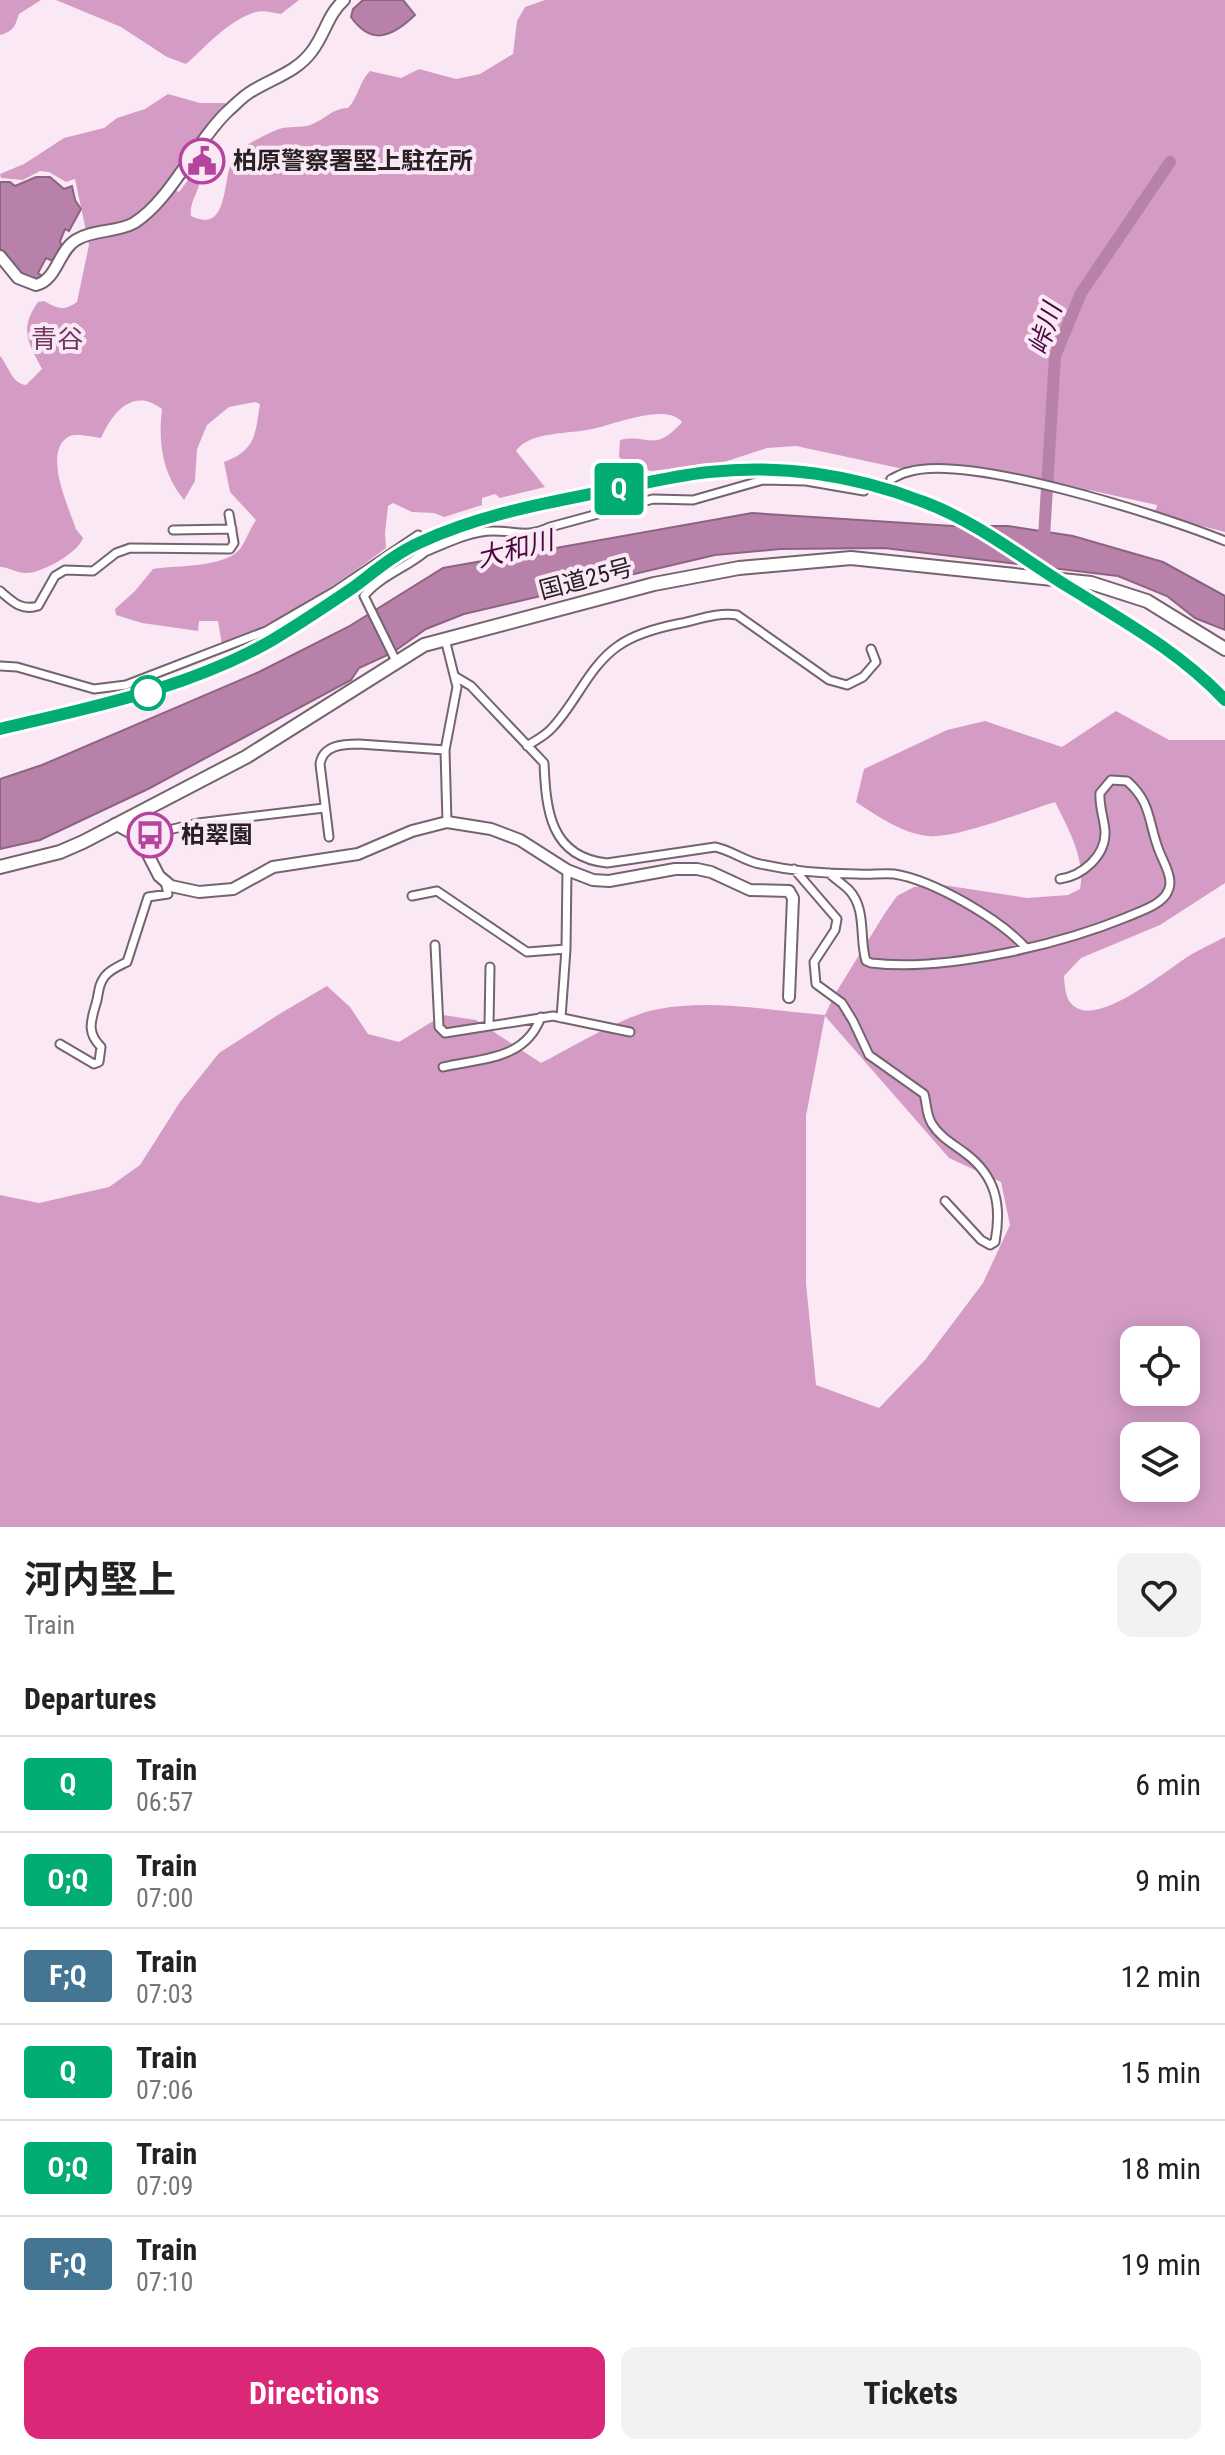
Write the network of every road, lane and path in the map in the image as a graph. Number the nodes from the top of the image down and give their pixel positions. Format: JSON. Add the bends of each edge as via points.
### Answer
{"nodes":[{"id":1,"x":344,"y":0,"type":"edge"},
{"id":2,"x":0,"y":256,"type":"edge"},
{"id":3,"x":891,"y":479,"type":"tunnel mouth"},
{"id":4,"x":864,"y":491,"type":"tunnel mouth"},
{"id":5,"x":229,"y":514,"type":"dead end"},
{"id":6,"x":232,"y":529,"type":"junction"},
{"id":7,"x":173,"y":530,"type":"dead end"},
{"id":8,"x":1225,"y":541,"type":"edge"},
{"id":9,"x":425,"y":552,"type":"junction"},
{"id":10,"x":0,"y":591,"type":"edge"},
{"id":11,"x":445,"y":639,"type":"junction"},
{"id":12,"x":871,"y":649,"type":"dead end"},
{"id":13,"x":1225,"y":649,"type":"edge"},
{"id":14,"x":393,"y":656,"type":"junction"},
{"id":15,"x":0,"y":666,"type":"edge"},
{"id":16,"x":456,"y":677,"type":"junction"},
{"id":17,"x":527,"y":746,"type":"junction"},
{"id":18,"x":445,"y":750,"type":"junction"},
{"id":19,"x":324,"y":808,"type":"junction"},
{"id":20,"x":447,"y":822,"type":"junction"},
{"id":21,"x":115,"y":824,"type":"junction"},
{"id":22,"x":139,"y":837,"type":"junction"},
{"id":23,"x":329,"y":837,"type":"dead end"},
{"id":24,"x":0,"y":867,"type":"edge"},
{"id":25,"x":794,"y":869,"type":"junction"},
{"id":26,"x":567,"y":870,"type":"junction"},
{"id":27,"x":829,"y":873,"type":"junction"},
{"id":28,"x":1060,"y":879,"type":"dead end"},
{"id":29,"x":164,"y":881,"type":"junction"},
{"id":30,"x":412,"y":896,"type":"dead end"},
{"id":31,"x":435,"y":945,"type":"dead end"},
{"id":32,"x":1026,"y":948,"type":"junction"},
{"id":33,"x":566,"y":949,"type":"junction"},
{"id":34,"x":490,"y":967,"type":"dead end"},
{"id":35,"x":789,"y":997,"type":"dead end"},
{"id":36,"x":541,"y":1017,"type":"junction"},
{"id":37,"x":561,"y":1018,"type":"junction"},
{"id":38,"x":489,"y":1026,"type":"junction"},
{"id":39,"x":630,"y":1032,"type":"dead end"},
{"id":40,"x":60,"y":1044,"type":"dead end"},
{"id":41,"x":443,"y":1067,"type":"dead end"},
{"id":42,"x":945,"y":1201,"type":"dead end"}],
"edges":[{"from":1,"to":2,"type":"street","via":[[297,68],[249,92],[225,114],[135,222],[76,240],[48,280],[36,285],[18,278]]},
{"from":3,"to":8,"type":"street","via":[[909,471],[939,470],[1022,480]]},
{"from":4,"to":9,"type":"street","via":[[763,480],[693,500],[653,499],[535,534],[492,531],[464,536]]},
{"from":5,"to":6,"type":"street"},
{"from":6,"to":7,"type":"street"},
{"from":6,"to":10,"type":"street","via":[[230,549],[130,548],[93,571],[65,570],[55,576],[38,606],[27,609]]},
{"from":9,"to":14,"type":"street","via":[[364,596]]},
{"from":9,"to":15,"type":"street","via":[[418,535],[266,631],[126,685],[94,689]]},
{"from":11,"to":13,"type":"highway","name":"国道25号","via":[[654,584],[739,568],[851,558],[1091,583],[1147,601]]},
{"from":11,"to":14,"type":"highway","name":"国道25号"},
{"from":11,"to":16,"type":"street"},
{"from":12,"to":17,"type":"street","via":[[876,662],[847,685],[829,680],[737,615],[671,625],[635,636],[603,658],[555,726]]},
{"from":14,"to":21,"type":"highway","name":"国道25号","via":[[246,757]]},
{"from":16,"to":17,"type":"street"},
{"from":16,"to":18,"type":"street"},
{"from":17,"to":25,"type":"street","via":[[544,763],[550,823],[574,853],[607,863],[715,847],[758,864]]},
{"from":18,"to":19,"type":"street","via":[[346,744],[330,749],[320,764]]},
{"from":18,"to":20,"type":"street"},
{"from":19,"to":22,"type":"street","via":[[198,823]]},
{"from":19,"to":23,"type":"street"},
{"from":20,"to":26,"type":"street","via":[[520,840]]},
{"from":20,"to":29,"type":"street","via":[[358,854],[273,867],[233,889],[199,892]]},
{"from":21,"to":22,"type":"street"},
{"from":21,"to":24,"type":"highway","name":"国道25号","via":[[60,852]]},
{"from":22,"to":29,"type":"street"},
{"from":25,"to":27,"type":"street"},
{"from":25,"to":42,"type":"street","via":[[837,919],[814,962],[816,984],[842,1003],[869,1055],[924,1094],[928,1117],[940,1135],[988,1175],[997,1206],[995,1242],[981,1240]]},
{"from":26,"to":33,"type":"street"},
{"from":26,"to":35,"type":"street","via":[[609,881],[697,869],[750,890],[789,891]]},
{"from":27,"to":32,"type":"street","via":[[894,874],[916,880],[983,913]]},
{"from":27,"to":32,"type":"street","via":[[848,888],[857,906],[866,961],[911,964]]},
{"from":28,"to":32,"type":"street","via":[[1087,868],[1102,847],[1100,793],[1111,780],[1127,781],[1141,792],[1170,879],[1169,891],[1147,908],[1089,932]]},
{"from":29,"to":40,"type":"street","via":[[168,894],[148,897],[127,962],[110,970],[99,985],[90,1031],[101,1047],[99,1062]]},
{"from":30,"to":33,"type":"street","via":[[437,891],[527,952]]},
{"from":31,"to":38,"type":"street","via":[[439,1027],[445,1033]]},
{"from":33,"to":37,"type":"street"},
{"from":34,"to":38,"type":"street"},
{"from":36,"to":37,"type":"street"},
{"from":36,"to":38,"type":"street"},
{"from":36,"to":41,"type":"street","via":[[536,1031],[516,1050]]},
{"from":37,"to":39,"type":"street"}]}
